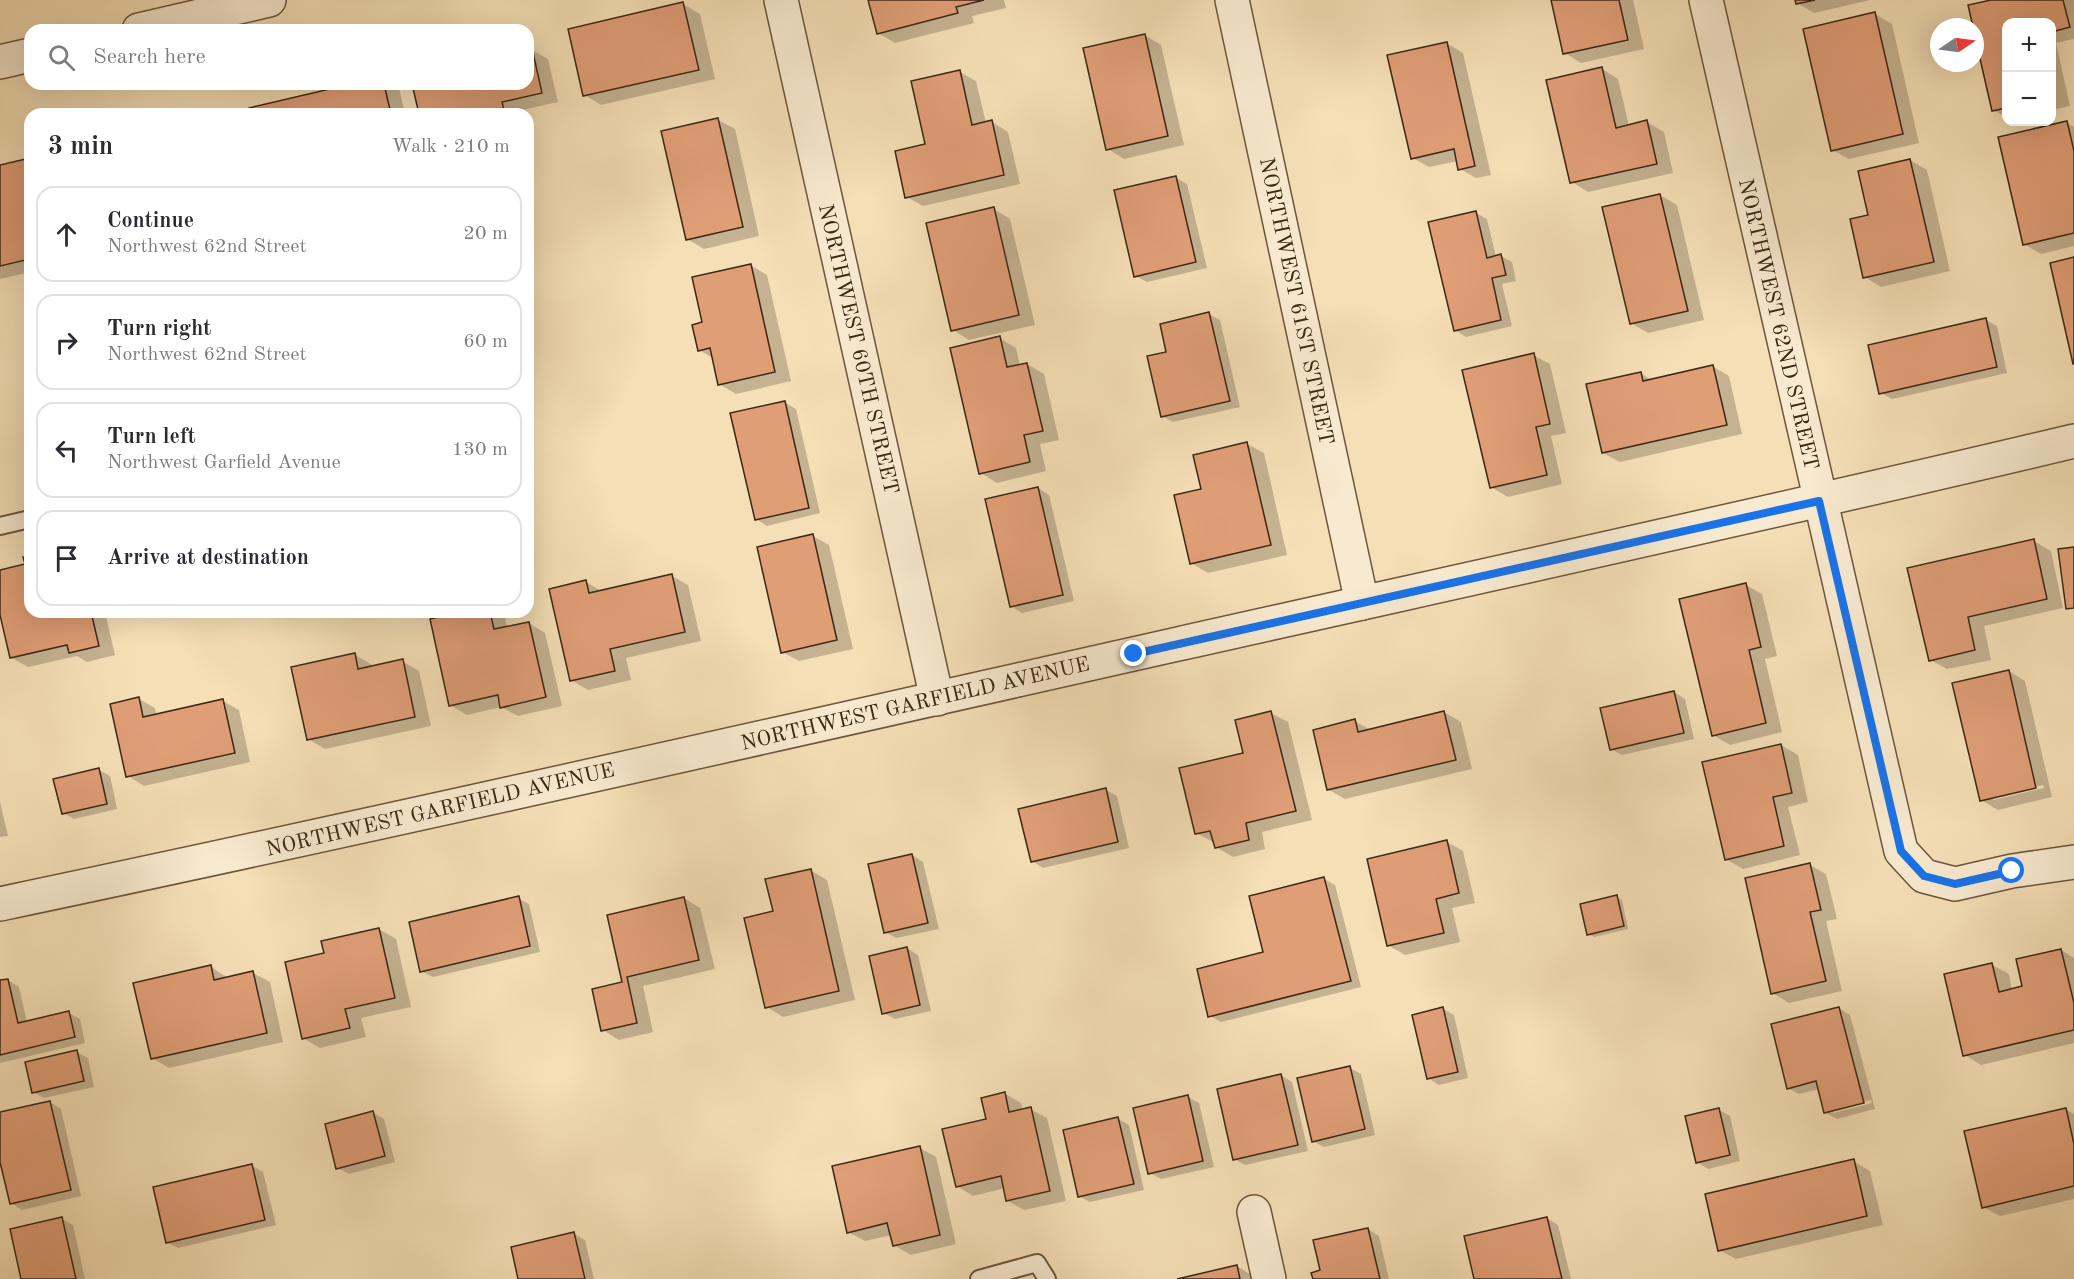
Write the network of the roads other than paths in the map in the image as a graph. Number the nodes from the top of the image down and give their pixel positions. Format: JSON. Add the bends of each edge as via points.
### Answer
{"nodes":[{"id":1,"x":268,"y":0,"type":"edge"},
{"id":2,"x":781,"y":0,"type":"edge"},
{"id":3,"x":1232,"y":0,"type":"edge"},
{"id":4,"x":1706,"y":0,"type":"edge"},
{"id":5,"x":165,"y":24,"type":"edge"},
{"id":6,"x":24,"y":56,"type":"edge"},
{"id":7,"x":0,"y":62,"type":"edge"},
{"id":8,"x":2074,"y":441,"type":"edge"},
{"id":9,"x":1819,"y":501,"type":"junction"},
{"id":10,"x":24,"y":520,"type":"edge"},
{"id":11,"x":0,"y":526,"type":"edge"},
{"id":12,"x":1362,"y":603,"type":"junction"},
{"id":13,"x":937,"y":699,"type":"junction"},
{"id":14,"x":2074,"y":862,"type":"edge"},
{"id":15,"x":0,"y":904,"type":"edge"},
{"id":16,"x":1254,"y":1212,"type":"dead end"},
{"id":17,"x":979,"y":1279,"type":"edge"},
{"id":18,"x":1047,"y":1279,"type":"edge"},
{"id":19,"x":1269,"y":1279,"type":"edge"}],
"edges":[{"from":1,"to":5,"type":"street"},
{"from":2,"to":13,"type":"street","name":"NORTHWEST 60TH STREET"},
{"from":3,"to":12,"type":"street","name":"NORTHWEST 61ST STREET"},
{"from":4,"to":9,"type":"street","name":"NORTHWEST 62ND STREET"},
{"from":6,"to":7,"type":"street"},
{"from":8,"to":9,"type":"street","name":"NORTHWEST GARFIELD AVENUE"},
{"from":9,"to":12,"type":"street","name":"NORTHWEST GARFIELD AVENUE"},
{"from":9,"to":14,"type":"street","name":"NORTHWEST 62ND STREET","via":[[1901,851],[1924,876],[1955,884]]},
{"from":10,"to":11,"type":"lane"},
{"from":12,"to":13,"type":"street","name":"NORTHWEST GARFIELD AVENUE"},
{"from":13,"to":15,"type":"street","name":"NORTHWEST GARFIELD AVENUE"},
{"from":16,"to":19,"type":"street"},
{"from":17,"to":18,"type":"lane","via":[[1037,1263]]}]}
